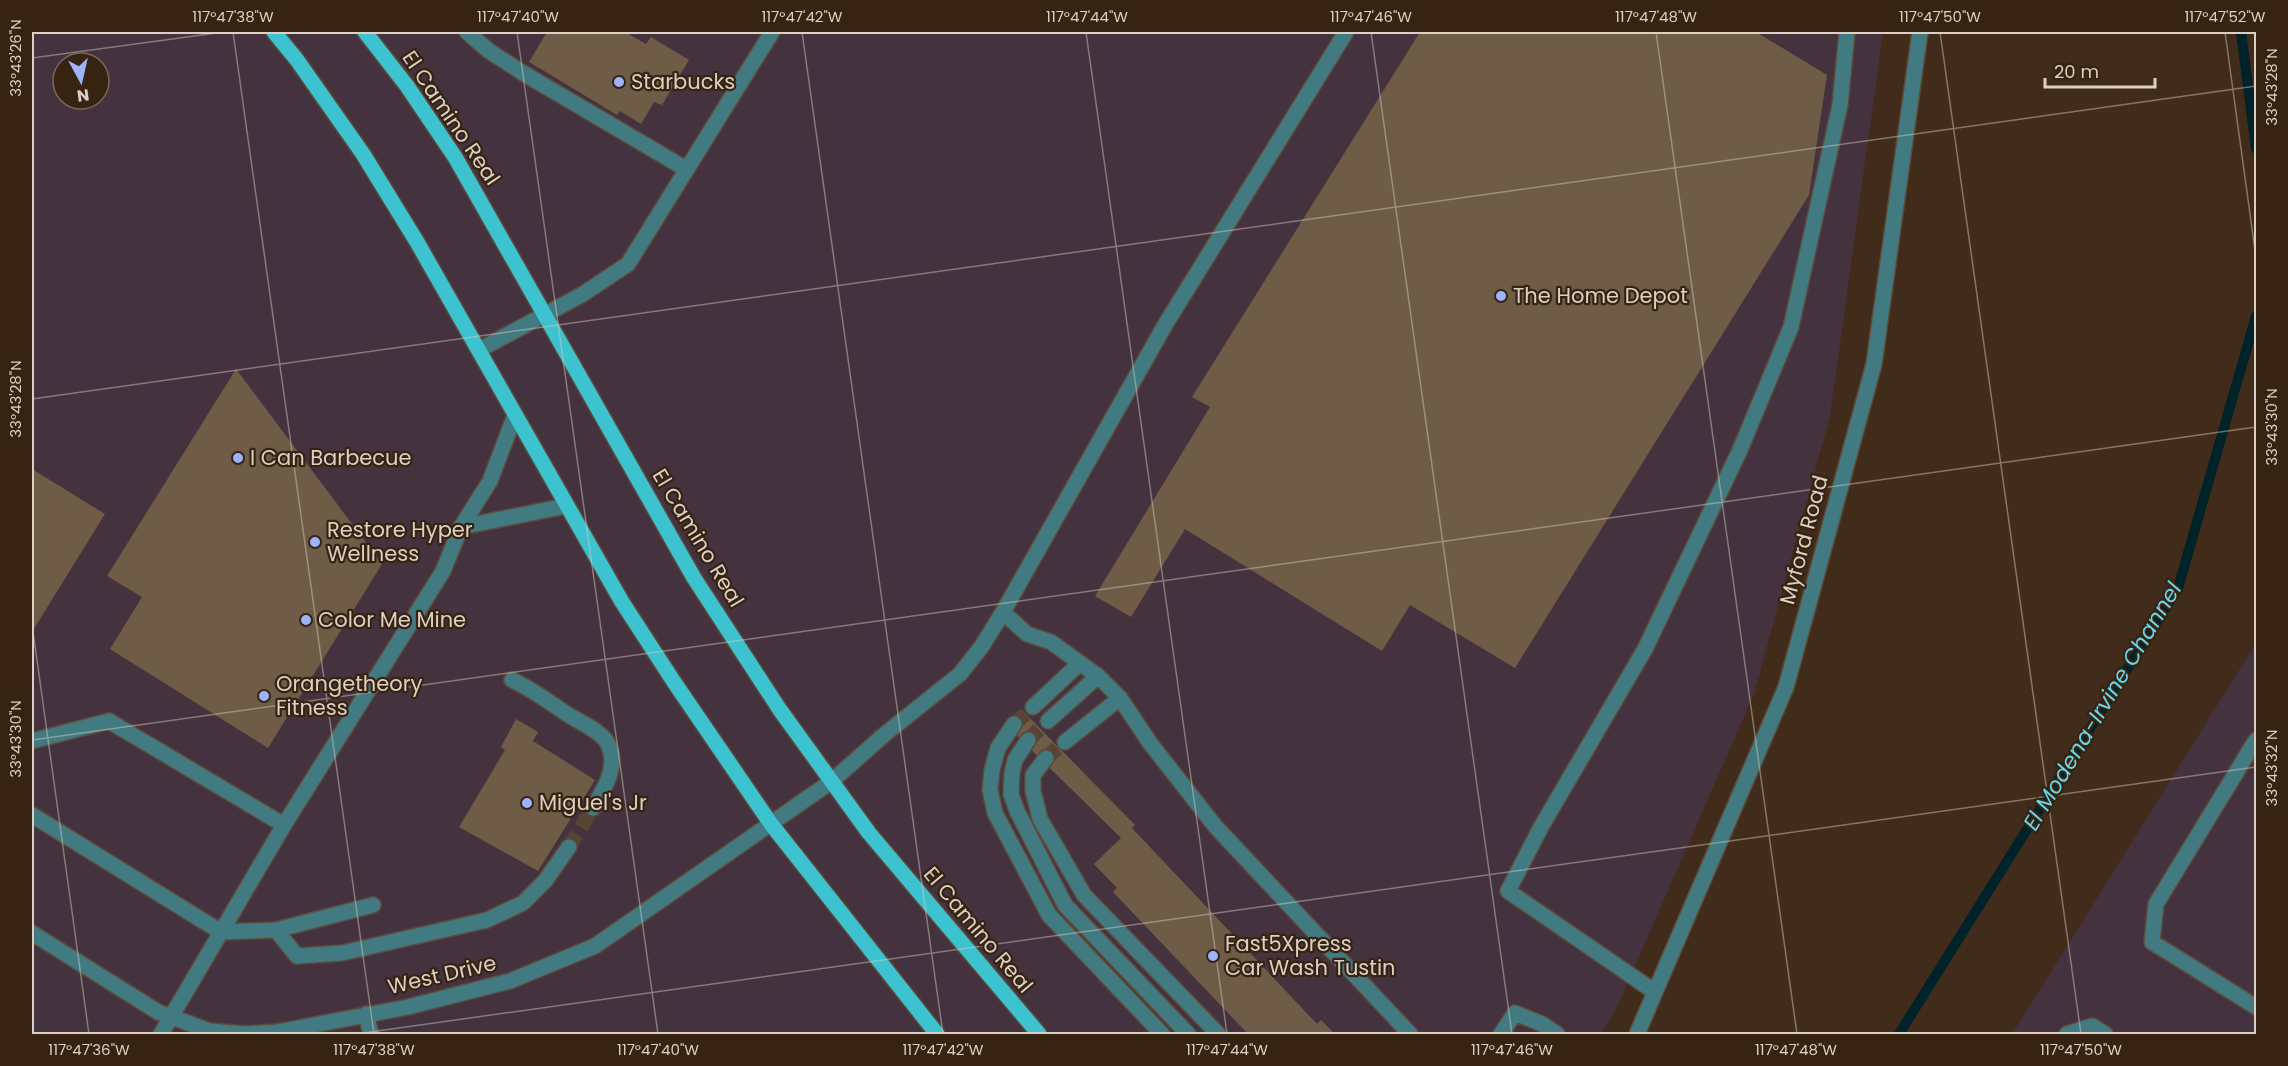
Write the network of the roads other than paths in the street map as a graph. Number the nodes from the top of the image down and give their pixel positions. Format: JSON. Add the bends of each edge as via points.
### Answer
{"nodes":[{"id":1,"x":274,"y":32,"type":"edge"},
{"id":2,"x":365,"y":32,"type":"edge"},
{"id":3,"x":467,"y":32,"type":"edge"},
{"id":4,"x":772,"y":32,"type":"edge"},
{"id":5,"x":1346,"y":32,"type":"edge"},
{"id":6,"x":1847,"y":32,"type":"edge"},
{"id":7,"x":1920,"y":32,"type":"edge"},
{"id":8,"x":686,"y":170,"type":"junction"},
{"id":9,"x":546,"y":315,"type":"junction"},
{"id":10,"x":479,"y":350,"type":"junction"},
{"id":11,"x":515,"y":415,"type":"junction"},
{"id":12,"x":566,"y":506,"type":"junction"},
{"id":13,"x":461,"y":527,"type":"junction"},
{"id":14,"x":1003,"y":612,"type":"junction"},
{"id":15,"x":1080,"y":663,"type":"junction"},
{"id":16,"x":1098,"y":676,"type":"junction"},
{"id":17,"x":512,"y":680,"type":"dead end"},
{"id":18,"x":1120,"y":698,"type":"junction"},
{"id":19,"x":1033,"y":707,"type":"tunnel mouth"},
{"id":20,"x":1048,"y":721,"type":"tunnel mouth"},
{"id":21,"x":1014,"y":723,"type":"tunnel mouth"},
{"id":22,"x":1028,"y":740,"type":"tunnel mouth"},
{"id":23,"x":2256,"y":740,"type":"edge"},
{"id":24,"x":32,"y":741,"type":"edge"},
{"id":25,"x":1065,"y":741,"type":"tunnel mouth"},
{"id":26,"x":1046,"y":758,"type":"tunnel mouth"},
{"id":27,"x":832,"y":781,"type":"junction"},
{"id":28,"x":594,"y":808,"type":"tunnel mouth"},
{"id":29,"x":32,"y":815,"type":"edge"},
{"id":30,"x":771,"y":824,"type":"junction"},
{"id":31,"x":284,"y":825,"type":"junction"},
{"id":32,"x":569,"y":847,"type":"tunnel mouth"},
{"id":33,"x":374,"y":905,"type":"dead end"},
{"id":34,"x":276,"y":930,"type":"junction"},
{"id":35,"x":221,"y":932,"type":"junction"},
{"id":36,"x":32,"y":933,"type":"edge"},
{"id":37,"x":1656,"y":992,"type":"junction"},
{"id":38,"x":2256,"y":1007,"type":"edge"},
{"id":39,"x":366,"y":1014,"type":"junction"},
{"id":40,"x":171,"y":1018,"type":"junction"},
{"id":41,"x":161,"y":1035,"type":"edge"},
{"id":42,"x":371,"y":1035,"type":"edge"},
{"id":43,"x":937,"y":1035,"type":"edge"},
{"id":44,"x":1039,"y":1035,"type":"edge"},
{"id":45,"x":1162,"y":1035,"type":"edge"},
{"id":46,"x":1188,"y":1035,"type":"edge"},
{"id":47,"x":1218,"y":1035,"type":"edge"},
{"id":48,"x":1410,"y":1035,"type":"edge"},
{"id":49,"x":1501,"y":1035,"type":"edge"},
{"id":50,"x":1557,"y":1035,"type":"edge"},
{"id":51,"x":1637,"y":1035,"type":"edge"},
{"id":52,"x":2067,"y":1035,"type":"edge"},
{"id":53,"x":2105,"y":1035,"type":"edge"}],
"edges":[{"from":1,"to":10,"type":"main road","via":[[363,154]]},
{"from":2,"to":9,"type":"main road","name":"El Camino Real","via":[[455,157]]},
{"from":3,"to":8,"type":"street","via":[[523,73]]},
{"from":4,"to":8,"type":"street"},
{"from":5,"to":14,"type":"street","name":"West Drive","via":[[1165,325]]},
{"from":6,"to":37,"type":"street","via":[[1840,105],[1791,327],[1740,450],[1645,649],[1541,826],[1508,891]]},
{"from":7,"to":37,"type":"street","name":"Myford Road","via":[[1874,364],[1786,687]]},
{"from":8,"to":9,"type":"street","via":[[628,264]]},
{"from":9,"to":10,"type":"street"},
{"from":9,"to":27,"type":"main road","name":"El Camino Real","via":[[694,578],[780,710]]},
{"from":10,"to":11,"type":"main road"},
{"from":11,"to":12,"type":"main road"},
{"from":11,"to":13,"type":"street","via":[[490,482]]},
{"from":12,"to":13,"type":"street"},
{"from":12,"to":30,"type":"main road","via":[[622,602]]},
{"from":13,"to":31,"type":"street","via":[[443,571]]},
{"from":14,"to":15,"type":"street","via":[[1027,634],[1051,642]]},
{"from":14,"to":27,"type":"street","name":"West Drive","via":[[960,674]]},
{"from":15,"to":16,"type":"street"},
{"from":15,"to":19,"type":"street"},
{"from":16,"to":18,"type":"street"},
{"from":16,"to":20,"type":"street"},
{"from":17,"to":28,"type":"street","via":[[597,732],[608,743],[612,762],[608,782]]},
{"from":18,"to":25,"type":"street"},
{"from":18,"to":48,"type":"street","via":[[1215,826]]},
{"from":21,"to":45,"type":"street","via":[[998,748],[992,770],[990,790],[995,813],[1049,915]]},
{"from":22,"to":46,"type":"street","via":[[1015,760],[1011,794],[1065,905]]},
{"from":23,"to":38,"type":"street","via":[[2156,904],[2152,942]]},
{"from":24,"to":31,"type":"street","via":[[110,721]]},
{"from":26,"to":47,"type":"street","via":[[1034,775],[1033,791],[1040,819],[1083,895]]},
{"from":27,"to":30,"type":"street","name":"West Drive"},
{"from":27,"to":44,"type":"main road","name":"El Camino Real","via":[[869,833]]},
{"from":29,"to":35,"type":"street"},
{"from":30,"to":39,"type":"street","name":"West Drive","via":[[596,946],[510,981]]},
{"from":30,"to":43,"type":"main road"},
{"from":31,"to":35,"type":"street"},
{"from":32,"to":34,"type":"street","via":[[545,881],[523,903],[487,920],[342,953],[297,956]]},
{"from":33,"to":34,"type":"street"},
{"from":34,"to":35,"type":"street"},
{"from":35,"to":40,"type":"street"},
{"from":36,"to":40,"type":"street","name":"West Drive"},
{"from":37,"to":51,"type":"street","name":"Myford Road"},
{"from":39,"to":40,"type":"street","name":"West Drive","via":[[277,1032],[245,1034],[210,1031]]},
{"from":39,"to":42,"type":"street"},
{"from":40,"to":41,"type":"street"},
{"from":49,"to":50,"type":"street","via":[[1515,1013]]},
{"from":52,"to":53,"type":"street","via":[[2092,1026]]}]}
